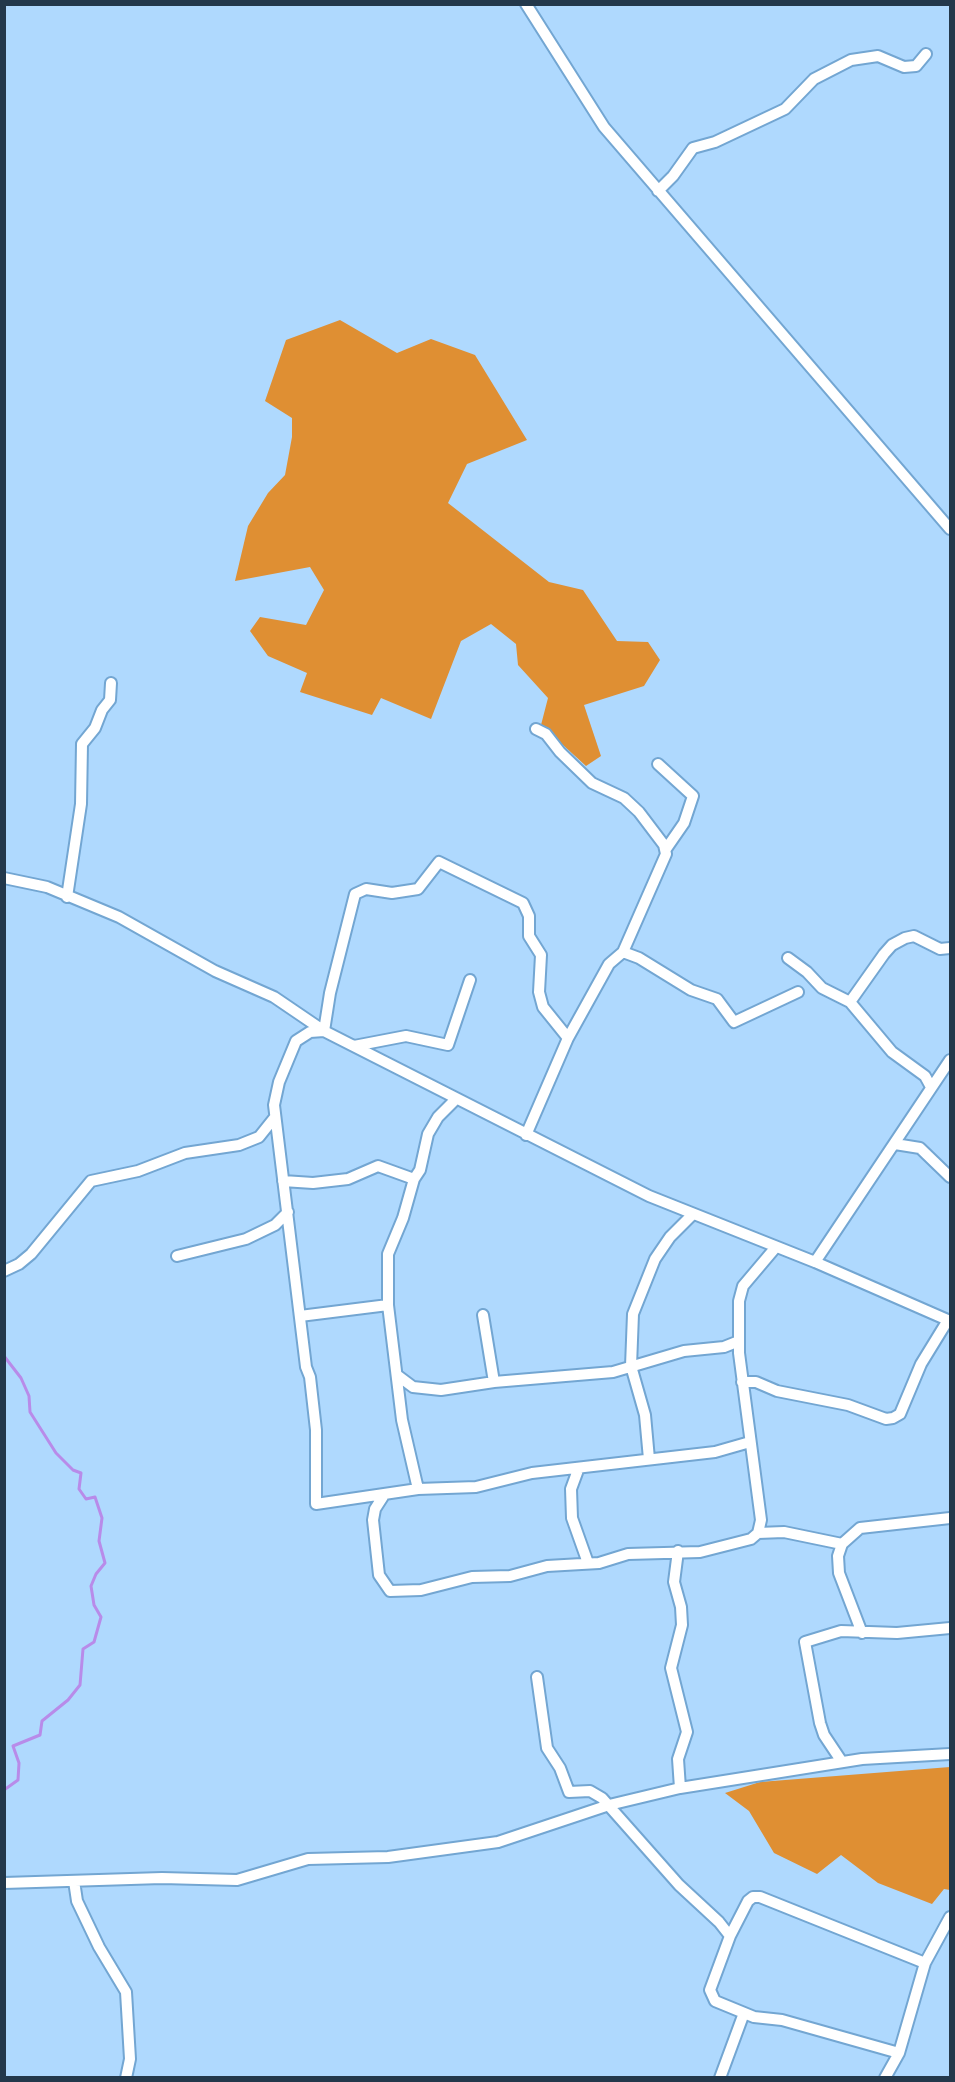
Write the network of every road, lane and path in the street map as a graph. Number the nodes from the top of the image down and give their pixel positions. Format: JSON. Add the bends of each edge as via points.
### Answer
{"nodes":[{"id":1,"x":526,"y":4,"type":"edge"},
{"id":2,"x":926,"y":54,"type":"dead end"},
{"id":3,"x":658,"y":191,"type":"junction"},
{"id":4,"x":951,"y":529,"type":"edge"},
{"id":5,"x":111,"y":683,"type":"dead end"},
{"id":6,"x":536,"y":729,"type":"dead end"},
{"id":7,"x":658,"y":764,"type":"dead end"},
{"id":8,"x":666,"y":849,"type":"junction"},
{"id":9,"x":4,"y":878,"type":"edge"},
{"id":10,"x":67,"y":897,"type":"junction"},
{"id":11,"x":951,"y":948,"type":"edge"},
{"id":12,"x":623,"y":952,"type":"junction"},
{"id":13,"x":788,"y":958,"type":"dead end"},
{"id":14,"x":470,"y":980,"type":"dead end"},
{"id":15,"x":798,"y":992,"type":"dead end"},
{"id":16,"x":850,"y":1002,"type":"junction"},
{"id":17,"x":324,"y":1031,"type":"junction"},
{"id":18,"x":568,"y":1038,"type":"junction"},
{"id":19,"x":354,"y":1046,"type":"junction"},
{"id":20,"x":951,"y":1060,"type":"edge"},
{"id":21,"x":931,"y":1087,"type":"junction"},
{"id":22,"x":455,"y":1100,"type":"junction"},
{"id":23,"x":275,"y":1117,"type":"junction"},
{"id":24,"x":526,"y":1135,"type":"junction"},
{"id":25,"x":895,"y":1144,"type":"junction"},
{"id":26,"x":951,"y":1177,"type":"edge"},
{"id":27,"x":414,"y":1179,"type":"junction"},
{"id":28,"x":283,"y":1181,"type":"junction"},
{"id":29,"x":288,"y":1212,"type":"junction"},
{"id":30,"x":692,"y":1215,"type":"junction"},
{"id":31,"x":776,"y":1247,"type":"junction"},
{"id":32,"x":177,"y":1256,"type":"dead end"},
{"id":33,"x":815,"y":1262,"type":"junction"},
{"id":34,"x":4,"y":1271,"type":"edge"},
{"id":35,"x":388,"y":1305,"type":"junction"},
{"id":36,"x":483,"y":1315,"type":"dead end"},
{"id":37,"x":300,"y":1316,"type":"junction"},
{"id":38,"x":949,"y":1321,"type":"edge"},
{"id":39,"x":739,"y":1341,"type":"junction"},
{"id":40,"x":631,"y":1366,"type":"junction"},
{"id":41,"x":397,"y":1376,"type":"junction"},
{"id":42,"x":494,"y":1382,"type":"junction"},
{"id":43,"x":742,"y":1382,"type":"junction"},
{"id":44,"x":750,"y":1442,"type":"junction"},
{"id":45,"x":649,"y":1459,"type":"junction"},
{"id":46,"x":578,"y":1470,"type":"junction"},
{"id":47,"x":418,"y":1488,"type":"junction"},
{"id":48,"x":384,"y":1495,"type":"junction"},
{"id":49,"x":951,"y":1518,"type":"edge"},
{"id":50,"x":758,"y":1533,"type":"junction"},
{"id":51,"x":842,"y":1544,"type":"junction"},
{"id":52,"x":678,"y":1551,"type":"junction"},
{"id":53,"x":588,"y":1563,"type":"junction"},
{"id":54,"x":951,"y":1628,"type":"edge"},
{"id":55,"x":862,"y":1633,"type":"junction"},
{"id":56,"x":537,"y":1677,"type":"dead end"},
{"id":57,"x":951,"y":1754,"type":"edge"},
{"id":58,"x":842,"y":1762,"type":"junction"},
{"id":59,"x":681,"y":1788,"type":"junction"},
{"id":60,"x":609,"y":1805,"type":"junction"},
{"id":61,"x":74,"y":1881,"type":"junction"},
{"id":62,"x":4,"y":1883,"type":"edge"},
{"id":63,"x":951,"y":1917,"type":"edge"},
{"id":64,"x":730,"y":1936,"type":"junction"},
{"id":65,"x":925,"y":1964,"type":"junction"},
{"id":66,"x":744,"y":2013,"type":"junction"},
{"id":67,"x":899,"y":2053,"type":"junction"},
{"id":68,"x":126,"y":2078,"type":"edge"},
{"id":69,"x":720,"y":2078,"type":"edge"},
{"id":70,"x":885,"y":2078,"type":"edge"}],
"edges":[{"from":1,"to":3,"type":"street","via":[[604,127]]},
{"from":2,"to":3,"type":"street","via":[[916,66],[904,68],[878,56],[851,60],[813,79],[785,109],[715,142],[693,148]]},
{"from":3,"to":4,"type":"street"},
{"from":5,"to":10,"type":"street","via":[[110,700],[82,744],[81,804]]},
{"from":6,"to":8,"type":"street","via":[[546,734],[592,783],[628,801]]},
{"from":7,"to":8,"type":"street","via":[[693,796],[684,823]]},
{"from":8,"to":12,"type":"street"},
{"from":9,"to":10,"type":"street","via":[[47,887]]},
{"from":10,"to":17,"type":"street","via":[[118,917],[215,971],[274,997]]},
{"from":11,"to":16,"type":"street","via":[[940,949],[914,936],[905,938],[884,954]]},
{"from":12,"to":15,"type":"street","via":[[698,994],[717,999],[734,1022]]},
{"from":12,"to":18,"type":"street","via":[[609,964]]},
{"from":13,"to":16,"type":"street","via":[[822,988]]},
{"from":14,"to":19,"type":"street","via":[[448,1045],[406,1036]]},
{"from":16,"to":21,"type":"street","via":[[892,1052],[925,1076]]},
{"from":17,"to":18,"type":"street","via":[[355,894],[366,889],[392,893],[418,889],[439,862],[528,909],[529,936],[541,955],[540,999],[547,1014]]},
{"from":17,"to":19,"type":"street"},
{"from":17,"to":23,"type":"street","via":[[303,1035],[292,1047],[279,1082]]},
{"from":18,"to":24,"type":"street"},
{"from":19,"to":22,"type":"street"},
{"from":20,"to":21,"type":"street"},
{"from":21,"to":25,"type":"street"},
{"from":22,"to":24,"type":"street"},
{"from":22,"to":27,"type":"street","via":[[431,1126]]},
{"from":23,"to":28,"type":"street"},
{"from":23,"to":34,"type":"street","via":[[259,1137],[239,1145],[185,1153],[138,1171],[90,1181],[31,1254]]},
{"from":24,"to":30,"type":"street"},
{"from":25,"to":26,"type":"street","via":[[920,1148]]},
{"from":25,"to":33,"type":"street"},
{"from":27,"to":28,"type":"street","via":[[378,1166],[348,1179]]},
{"from":27,"to":35,"type":"street","via":[[388,1254]]},
{"from":28,"to":29,"type":"street"},
{"from":29,"to":32,"type":"street","via":[[275,1226],[246,1239]]},
{"from":29,"to":37,"type":"street"},
{"from":30,"to":31,"type":"street"},
{"from":30,"to":40,"type":"street","via":[[664,1245],[641,1288],[633,1314]]},
{"from":31,"to":33,"type":"street"},
{"from":31,"to":39,"type":"street","via":[[740,1292]]},
{"from":33,"to":38,"type":"street"},
{"from":35,"to":37,"type":"street"},
{"from":35,"to":41,"type":"street"},
{"from":36,"to":42,"type":"street"},
{"from":37,"to":48,"type":"street","via":[[316,1430],[316,1504]]},
{"from":38,"to":43,"type":"street","via":[[921,1364],[900,1414],[893,1418],[777,1391],[756,1382]]},
{"from":39,"to":40,"type":"street"},
{"from":39,"to":43,"type":"street"},
{"from":40,"to":42,"type":"street","via":[[613,1372]]},
{"from":40,"to":45,"type":"street","via":[[645,1414]]},
{"from":41,"to":42,"type":"street","via":[[423,1390]]},
{"from":41,"to":47,"type":"street","via":[[402,1420]]},
{"from":43,"to":44,"type":"street"},
{"from":44,"to":45,"type":"street","via":[[724,1450]]},
{"from":44,"to":50,"type":"street","via":[[760,1511]]},
{"from":45,"to":46,"type":"street"},
{"from":46,"to":47,"type":"street","via":[[532,1473],[457,1489]]},
{"from":46,"to":53,"type":"street","via":[[571,1489],[572,1518]]},
{"from":47,"to":48,"type":"street"},
{"from":48,"to":53,"type":"street","via":[[373,1520],[379,1575],[390,1591],[421,1590],[472,1576],[510,1576],[535,1568]]},
{"from":49,"to":51,"type":"street","via":[[860,1528]]},
{"from":50,"to":51,"type":"street","via":[[784,1532]]},
{"from":50,"to":52,"type":"street","via":[[751,1539],[708,1550]]},
{"from":51,"to":55,"type":"street","via":[[839,1572]]},
{"from":52,"to":53,"type":"street","via":[[628,1554]]},
{"from":52,"to":59,"type":"street","via":[[674,1582],[682,1625],[671,1668],[687,1732],[678,1759]]},
{"from":54,"to":55,"type":"street"},
{"from":55,"to":58,"type":"street","via":[[841,1631],[805,1642],[820,1723]]},
{"from":56,"to":60,"type":"street","via":[[547,1748],[566,1786],[573,1793],[596,1793]]},
{"from":57,"to":58,"type":"street"},
{"from":58,"to":59,"type":"street"},
{"from":59,"to":60,"type":"street"},
{"from":60,"to":61,"type":"street","via":[[498,1842],[388,1857],[308,1860],[250,1878]]},
{"from":60,"to":64,"type":"street"},
{"from":61,"to":62,"type":"street"},
{"from":61,"to":68,"type":"street","via":[[78,1901],[99,1947],[126,1992],[130,2059]]},
{"from":63,"to":65,"type":"street"},
{"from":64,"to":65,"type":"street","via":[[748,1901],[760,1897]]},
{"from":64,"to":66,"type":"street","via":[[710,1990],[715,2001]]},
{"from":65,"to":67,"type":"street"},
{"from":66,"to":67,"type":"street"},
{"from":66,"to":69,"type":"street"},
{"from":67,"to":70,"type":"street"}]}
